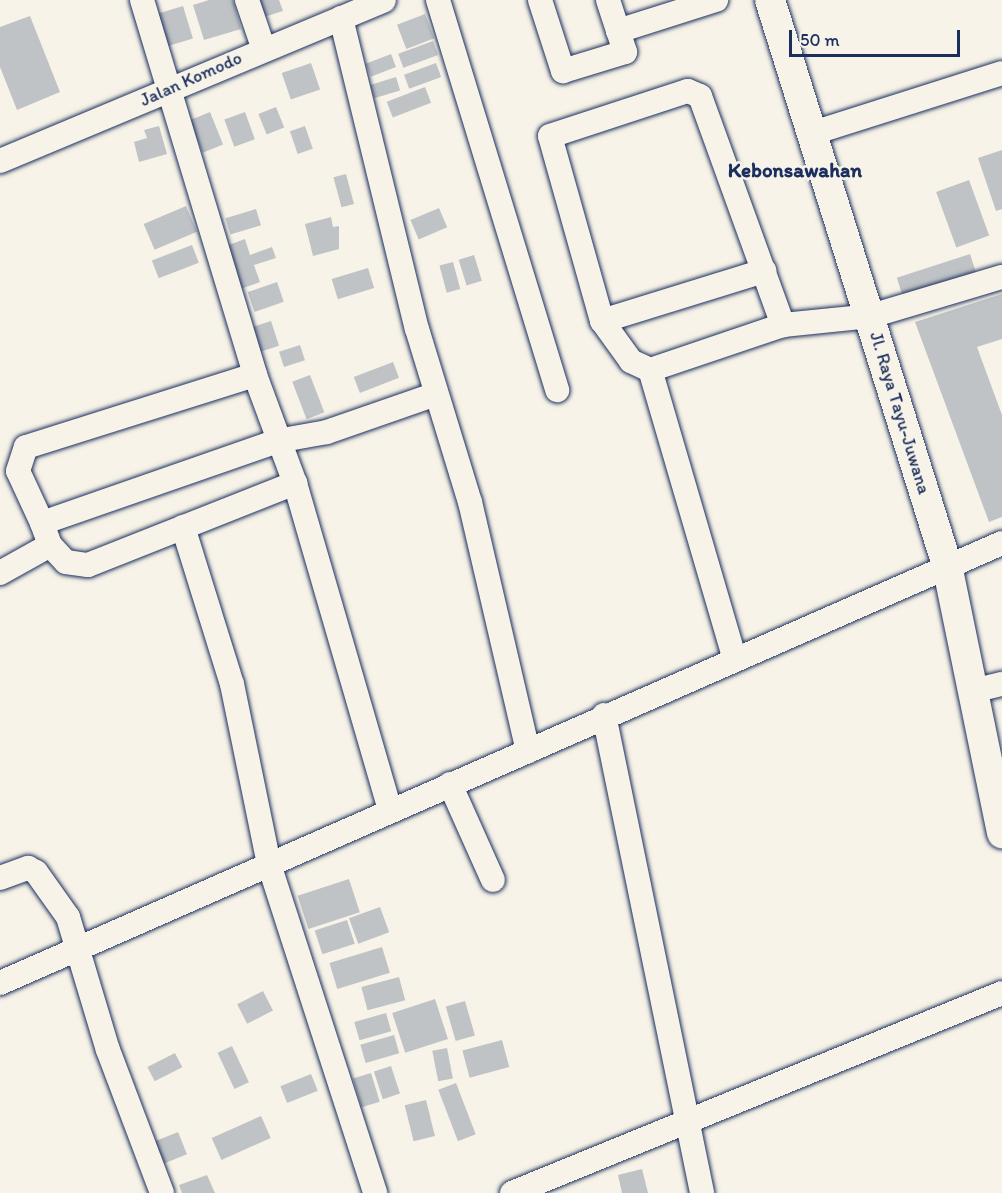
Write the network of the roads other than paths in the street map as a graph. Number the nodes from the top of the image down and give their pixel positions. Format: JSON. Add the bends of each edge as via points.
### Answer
{"nodes":[{"id":1,"x":142,"y":0,"type":"edge"},
{"id":2,"x":247,"y":0,"type":"edge"},
{"id":3,"x":384,"y":0,"type":"edge"},
{"id":4,"x":438,"y":0,"type":"edge"},
{"id":5,"x":540,"y":0,"type":"edge"},
{"id":6,"x":608,"y":0,"type":"edge"},
{"id":7,"x":716,"y":0,"type":"edge"},
{"id":8,"x":770,"y":0,"type":"edge"},
{"id":9,"x":350,"y":9,"type":"edge"},
{"id":10,"x":618,"y":31,"type":"junction"},
{"id":11,"x":262,"y":47,"type":"junction"},
{"id":12,"x":1002,"y":73,"type":"edge"},
{"id":13,"x":172,"y":88,"type":"junction"},
{"id":14,"x":813,"y":133,"type":"junction"},
{"id":15,"x":0,"y":161,"type":"edge"},
{"id":16,"x":764,"y":272,"type":"junction"},
{"id":17,"x":1002,"y":277,"type":"edge"},
{"id":18,"x":871,"y":316,"type":"junction"},
{"id":19,"x":602,"y":321,"type":"junction"},
{"id":20,"x":783,"y":325,"type":"junction"},
{"id":21,"x":650,"y":370,"type":"junction"},
{"id":22,"x":255,"y":375,"type":"junction"},
{"id":23,"x":557,"y":390,"type":"dead end"},
{"id":24,"x":436,"y":394,"type":"junction"},
{"id":25,"x":277,"y":441,"type":"junction"},
{"id":26,"x":295,"y":483,"type":"junction"},
{"id":27,"x":183,"y":526,"type":"junction"},
{"id":28,"x":46,"y":534,"type":"junction"},
{"id":29,"x":1002,"y":543,"type":"edge"},
{"id":30,"x":947,"y":565,"type":"junction"},
{"id":31,"x":0,"y":573,"type":"edge"},
{"id":32,"x":735,"y":660,"type":"junction"},
{"id":33,"x":1002,"y":684,"type":"edge"},
{"id":34,"x":973,"y":691,"type":"junction"},
{"id":35,"x":604,"y":715,"type":"junction"},
{"id":36,"x":528,"y":751,"type":"junction"},
{"id":37,"x":450,"y":784,"type":"junction"},
{"id":38,"x":390,"y":809,"type":"junction"},
{"id":39,"x":1002,"y":833,"type":"edge"},
{"id":40,"x":269,"y":864,"type":"junction"},
{"id":41,"x":0,"y":878,"type":"edge"},
{"id":42,"x":493,"y":880,"type":"dead end"},
{"id":43,"x":80,"y":946,"type":"junction"},
{"id":44,"x":0,"y":983,"type":"edge"},
{"id":45,"x":1002,"y":993,"type":"edge"},
{"id":46,"x":687,"y":1123,"type":"junction"},
{"id":47,"x":162,"y":1193,"type":"edge"},
{"id":48,"x":375,"y":1193,"type":"edge"},
{"id":49,"x":512,"y":1193,"type":"edge"},
{"id":50,"x":702,"y":1193,"type":"edge"}],
"edges":[{"from":1,"to":13,"type":"street"},
{"from":2,"to":11,"type":"street"},
{"from":3,"to":9,"type":"street","name":"Jalan Komodo"},
{"from":4,"to":23,"type":"street"},
{"from":5,"to":10,"type":"street","via":[[563,71],[625,52]]},
{"from":6,"to":10,"type":"street"},
{"from":7,"to":10,"type":"street"},
{"from":8,"to":14,"type":"main road","name":"Jl. Raya Tayu-Juwana"},
{"from":9,"to":11,"type":"street","name":"Jalan Komodo"},
{"from":9,"to":24,"type":"street"},
{"from":11,"to":13,"type":"street","name":"Jalan Komodo"},
{"from":12,"to":14,"type":"street"},
{"from":13,"to":15,"type":"street","name":"Jalan Komodo"},
{"from":13,"to":22,"type":"street"},
{"from":14,"to":18,"type":"main road","name":"Jl. Raya Tayu-Juwana"},
{"from":16,"to":19,"type":"street"},
{"from":16,"to":19,"type":"street","via":[[705,102],[688,91],[550,136]]},
{"from":16,"to":20,"type":"street"},
{"from":17,"to":18,"type":"street"},
{"from":18,"to":20,"type":"street"},
{"from":18,"to":30,"type":"main road","name":"Jl. Raya Tayu-Juwana"},
{"from":19,"to":21,"type":"street","via":[[631,361]]},
{"from":20,"to":21,"type":"street"},
{"from":21,"to":32,"type":"street"},
{"from":22,"to":25,"type":"street"},
{"from":22,"to":28,"type":"street","via":[[26,447],[18,471]]},
{"from":24,"to":25,"type":"street","via":[[327,432]]},
{"from":24,"to":36,"type":"street","via":[[470,502]]},
{"from":25,"to":26,"type":"street"},
{"from":25,"to":28,"type":"street"},
{"from":26,"to":27,"type":"street"},
{"from":26,"to":38,"type":"street"},
{"from":27,"to":28,"type":"street","via":[[76,567]]},
{"from":27,"to":40,"type":"street","via":[[232,684]]},
{"from":28,"to":31,"type":"street"},
{"from":29,"to":30,"type":"street"},
{"from":30,"to":32,"type":"street"},
{"from":30,"to":34,"type":"main road","name":"Jl. Raya Tayu-Juwana"},
{"from":32,"to":35,"type":"street"},
{"from":33,"to":34,"type":"street"},
{"from":34,"to":39,"type":"main road","name":"Jl. Raya Tayu-Juwana"},
{"from":35,"to":36,"type":"street"},
{"from":35,"to":46,"type":"street"},
{"from":36,"to":37,"type":"street"},
{"from":37,"to":38,"type":"street"},
{"from":37,"to":42,"type":"street"},
{"from":38,"to":40,"type":"street"},
{"from":40,"to":43,"type":"street"},
{"from":40,"to":48,"type":"street"},
{"from":41,"to":43,"type":"street","via":[[28,868],[45,878]]},
{"from":43,"to":44,"type":"street"},
{"from":43,"to":47,"type":"street","via":[[108,1050]]},
{"from":45,"to":46,"type":"street"},
{"from":46,"to":49,"type":"street"},
{"from":46,"to":50,"type":"street"}]}
